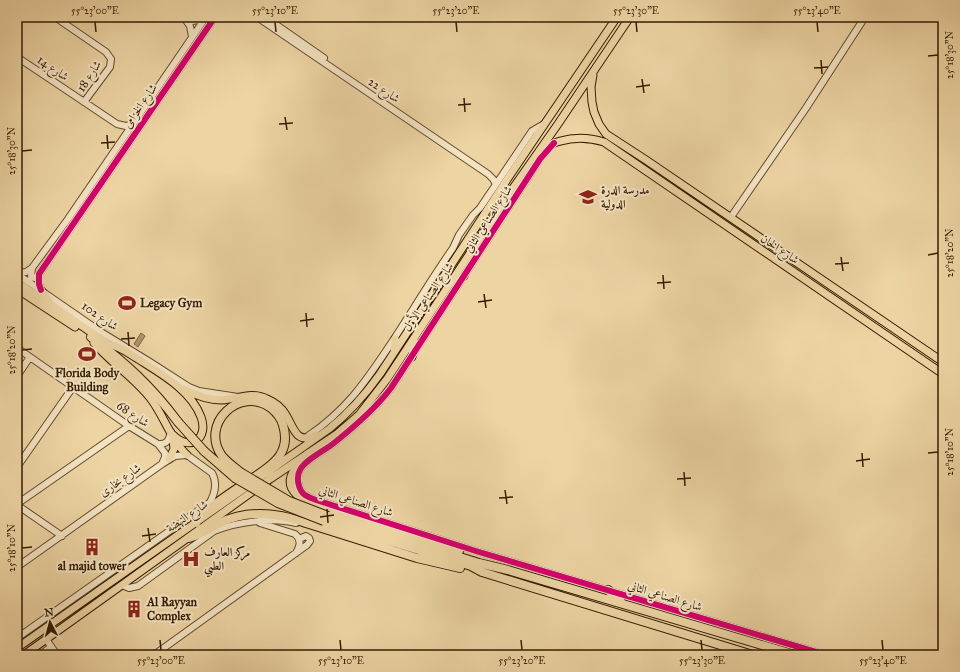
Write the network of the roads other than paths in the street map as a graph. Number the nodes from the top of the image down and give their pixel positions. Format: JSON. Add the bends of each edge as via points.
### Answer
{"nodes":[{"id":1,"x":55,"y":17,"type":"edge"},
{"id":2,"x":215,"y":17,"type":"edge"},
{"id":3,"x":256,"y":17,"type":"edge"},
{"id":4,"x":265,"y":17,"type":"edge"},
{"id":5,"x":617,"y":17,"type":"edge"},
{"id":6,"x":630,"y":17,"type":"edge"},
{"id":7,"x":865,"y":17,"type":"edge"},
{"id":8,"x":184,"y":18,"type":"edge"},
{"id":9,"x":205,"y":18,"type":"edge"},
{"id":10,"x":192,"y":37,"type":"junction"},
{"id":11,"x":17,"y":57,"type":"edge"},
{"id":12,"x":595,"y":69,"type":"junction"},
{"id":13,"x":84,"y":102,"type":"junction"},
{"id":14,"x":117,"y":124,"type":"junction"},
{"id":15,"x":132,"y":124,"type":"junction"},
{"id":16,"x":544,"y":124,"type":"junction"},
{"id":17,"x":122,"y":139,"type":"junction"},
{"id":18,"x":554,"y":143,"type":"junction"},
{"id":19,"x":538,"y":151,"type":"junction"},
{"id":20,"x":510,"y":174,"type":"junction"},
{"id":21,"x":502,"y":176,"type":"junction"},
{"id":22,"x":496,"y":184,"type":"junction"},
{"id":23,"x":80,"y":200,"type":"junction"},
{"id":24,"x":731,"y":217,"type":"junction"},
{"id":25,"x":72,"y":225,"type":"junction"},
{"id":26,"x":486,"y":230,"type":"junction"},
{"id":27,"x":486,"y":241,"type":"junction"},
{"id":28,"x":32,"y":268,"type":"junction"},
{"id":29,"x":17,"y":274,"type":"edge"},
{"id":30,"x":39,"y":274,"type":"junction"},
{"id":31,"x":464,"y":276,"type":"junction"},
{"id":32,"x":17,"y":282,"type":"edge"},
{"id":33,"x":450,"y":284,"type":"junction"},
{"id":34,"x":40,"y":290,"type":"junction"},
{"id":35,"x":19,"y":292,"type":"edge"},
{"id":36,"x":52,"y":306,"type":"junction"},
{"id":37,"x":91,"y":337,"type":"junction"},
{"id":38,"x":415,"y":337,"type":"junction"},
{"id":39,"x":395,"y":339,"type":"junction"},
{"id":40,"x":110,"y":345,"type":"junction"},
{"id":41,"x":17,"y":348,"type":"edge"},
{"id":42,"x":394,"y":353,"type":"junction"},
{"id":43,"x":30,"y":357,"type":"junction"},
{"id":44,"x":412,"y":357,"type":"junction"},
{"id":45,"x":943,"y":362,"type":"edge"},
{"id":46,"x":943,"y":374,"type":"edge"},
{"id":47,"x":17,"y":376,"type":"edge"},
{"id":48,"x":175,"y":384,"type":"junction"},
{"id":49,"x":73,"y":387,"type":"junction"},
{"id":50,"x":366,"y":394,"type":"junction"},
{"id":51,"x":356,"y":395,"type":"junction"},
{"id":52,"x":238,"y":397,"type":"junction"},
{"id":53,"x":181,"y":420,"type":"junction"},
{"id":54,"x":358,"y":422,"type":"junction"},
{"id":55,"x":349,"y":424,"type":"junction"},
{"id":56,"x":129,"y":426,"type":"junction"},
{"id":57,"x":329,"y":429,"type":"junction"},
{"id":58,"x":172,"y":434,"type":"junction"},
{"id":59,"x":306,"y":438,"type":"junction"},
{"id":60,"x":158,"y":444,"type":"junction"},
{"id":61,"x":308,"y":454,"type":"junction"},
{"id":62,"x":187,"y":456,"type":"junction"},
{"id":63,"x":169,"y":459,"type":"junction"},
{"id":64,"x":162,"y":464,"type":"junction"},
{"id":65,"x":17,"y":467,"type":"edge"},
{"id":66,"x":237,"y":475,"type":"junction"},
{"id":67,"x":240,"y":487,"type":"junction"},
{"id":68,"x":17,"y":504,"type":"edge"},
{"id":69,"x":209,"y":504,"type":"junction"},
{"id":70,"x":326,"y":519,"type":"junction"},
{"id":71,"x":257,"y":522,"type":"junction"},
{"id":72,"x":196,"y":523,"type":"junction"},
{"id":73,"x":315,"y":526,"type":"junction"},
{"id":74,"x":62,"y":536,"type":"junction"},
{"id":75,"x":189,"y":538,"type":"junction"},
{"id":76,"x":299,"y":539,"type":"junction"},
{"id":77,"x":295,"y":554,"type":"junction"},
{"id":78,"x":17,"y":567,"type":"edge"},
{"id":79,"x":508,"y":570,"type":"junction"},
{"id":80,"x":482,"y":572,"type":"junction"},
{"id":81,"x":122,"y":585,"type":"junction"},
{"id":82,"x":608,"y":590,"type":"junction"},
{"id":83,"x":623,"y":604,"type":"junction"},
{"id":84,"x":17,"y":638,"type":"edge"},
{"id":85,"x":46,"y":639,"type":"junction"},
{"id":86,"x":52,"y":647,"type":"junction"},
{"id":87,"x":17,"y":648,"type":"edge"},
{"id":88,"x":24,"y":655,"type":"edge"},
{"id":89,"x":40,"y":655,"type":"edge"},
{"id":90,"x":57,"y":655,"type":"edge"},
{"id":91,"x":154,"y":655,"type":"edge"},
{"id":92,"x":753,"y":655,"type":"edge"},
{"id":93,"x":796,"y":655,"type":"edge"},
{"id":94,"x":826,"y":655,"type":"edge"}],
"edges":[{"from":1,"to":13,"type":"street","name":"شارع 18","via":[[106,52],[111,59],[108,71]]},
{"from":2,"to":25,"type":"street","name":"شارع الخزامى"},
{"from":3,"to":22,"type":"street","name":"شارع 22","via":[[488,174]]},
{"from":4,"to":21,"type":"street","name":"شارع 22","via":[[492,174]]},
{"from":5,"to":16,"type":"main road","name":"شارع الصناعي الأول"},
{"from":6,"to":12,"type":"main road","name":"شارع الصناعي الأول"},
{"from":7,"to":24,"type":"street"},
{"from":8,"to":9,"type":"street","via":[[194,21]]},
{"from":8,"to":10,"type":"street","via":[[190,26]]},
{"from":9,"to":10,"type":"street","name":"شارع الخزامى"},
{"from":10,"to":15,"type":"street","name":"شارع الخزامى"},
{"from":11,"to":13,"type":"street","name":"شارع 14"},
{"from":12,"to":19,"type":"main road","name":"شارع الصناعي الأول"},
{"from":12,"to":24,"type":"main road","name":"شارع الخان","via":[[591,83],[592,102],[596,117],[606,134]]},
{"from":13,"to":14,"type":"street","name":"شارع 14"},
{"from":14,"to":15,"type":"street"},
{"from":14,"to":17,"type":"street"},
{"from":15,"to":17,"type":"street","name":"شارع الخزامى"},
{"from":16,"to":20,"type":"main road","name":"شارع الصناعي الأول"},
{"from":16,"to":21,"type":"street","via":[[532,131]]},
{"from":17,"to":23,"type":"street","name":"شارع الخزامى"},
{"from":18,"to":19,"type":"main road"},
{"from":18,"to":27,"type":"street","name":"شارع الصناعي الثاني","via":[[540,159]]},
{"from":18,"to":46,"type":"main road","name":"شارع الخان","via":[[580,138],[604,142]]},
{"from":19,"to":26,"type":"main road","name":"شارع الصناعي الأول"},
{"from":20,"to":21,"type":"main road"},
{"from":20,"to":42,"type":"main road","name":"شارع الصناعي الأول"},
{"from":21,"to":22,"type":"street"},
{"from":22,"to":39,"type":"street","via":[[459,235]]},
{"from":23,"to":25,"type":"street","via":[[69,221]]},
{"from":23,"to":28,"type":"street","name":"شارع الخزامى"},
{"from":24,"to":45,"type":"main road","name":"شارع الخان"},
{"from":25,"to":30,"type":"street","name":"شارع الخزامى"},
{"from":26,"to":27,"type":"main road"},
{"from":26,"to":33,"type":"main road","name":"شارع الصناعي الأول"},
{"from":27,"to":31,"type":"street","name":"شارع الصناعي الثاني"},
{"from":28,"to":29,"type":"street"},
{"from":28,"to":30,"type":"street","via":[[32,278]]},
{"from":29,"to":34,"type":"street","name":"شارع 102"},
{"from":30,"to":34,"type":"street"},
{"from":31,"to":33,"type":"main road"},
{"from":31,"to":44,"type":"street","name":"شارع الصناعي الثاني"},
{"from":32,"to":36,"type":"main road","name":"شارع 102"},
{"from":33,"to":38,"type":"main road","name":"شارع الصناعي الأول"},
{"from":34,"to":36,"type":"main road"},
{"from":34,"to":52,"type":"street","name":"شارع 102","via":[[188,388]]},
{"from":35,"to":37,"type":"main road","name":"شارع 102"},
{"from":36,"to":40,"type":"main road","name":"شارع 102"},
{"from":37,"to":53,"type":"highway","name":"شارع 102","via":[[138,375]]},
{"from":37,"to":58,"type":"main road","via":[[95,344],[144,391],[158,408]]},
{"from":38,"to":44,"type":"main road"},
{"from":38,"to":55,"type":"main road","name":"شارع الصناعي الأول","via":[[388,379]]},
{"from":39,"to":42,"type":"main road"},
{"from":39,"to":51,"type":"street"},
{"from":40,"to":48,"type":"main road","via":[[147,364]]},
{"from":40,"to":53,"type":"highway","name":"شارع 102","via":[[148,378],[165,396]]},
{"from":41,"to":43,"type":"street","name":"شارع 68"},
{"from":42,"to":50,"type":"main road","name":"شارع الصناعي الأول"},
{"from":43,"to":47,"type":"street"},
{"from":43,"to":49,"type":"street","name":"شارع 68"},
{"from":44,"to":54,"type":"street","name":"شارع الصناعي الثاني","via":[[385,396]]},
{"from":48,"to":52,"type":"main road","via":[[202,397],[218,400]]},
{"from":48,"to":58,"type":"main road","via":[[196,407],[203,429],[199,438],[193,442],[181,442]]},
{"from":49,"to":56,"type":"street","name":"شارع 68"},
{"from":49,"to":65,"type":"street"},
{"from":50,"to":51,"type":"main road"},
{"from":50,"to":57,"type":"main road","name":"شارع الصناعي الأول"},
{"from":51,"to":59,"type":"street","via":[[332,419]]},
{"from":52,"to":59,"type":"main road","via":[[254,395],[267,398],[284,413],[295,433]]},
{"from":53,"to":66,"type":"highway","via":[[206,450]]},
{"from":54,"to":55,"type":"main road"},
{"from":54,"to":82,"type":"street","name":"شارع الصناعي الثاني","via":[[301,468],[298,482],[305,495],[479,552]]},
{"from":55,"to":61,"type":"main road","name":"شارع الصناعي الأول"},
{"from":56,"to":60,"type":"street","name":"شارع 68"},
{"from":56,"to":68,"type":"street"},
{"from":57,"to":59,"type":"main road"},
{"from":57,"to":72,"type":"main road","name":"شارع النهضة"},
{"from":58,"to":60,"type":"street","via":[[167,442]]},
{"from":58,"to":62,"type":"main road"},
{"from":58,"to":63,"type":"main road","via":[[174,449]]},
{"from":60,"to":64,"type":"street","via":[[165,453]]},
{"from":61,"to":75,"type":"main road","name":"شارع النهضة"},
{"from":61,"to":79,"type":"highway","via":[[291,477],[294,491],[301,498],[321,507],[493,561]]},
{"from":62,"to":63,"type":"street","name":"شارع بخارى"},
{"from":62,"to":69,"type":"street","via":[[210,471],[214,477],[215,493]]},
{"from":63,"to":64,"type":"street","name":"شارع بخارى"},
{"from":64,"to":74,"type":"street","name":"شارع بخارى"},
{"from":66,"to":67,"type":"highway","via":[[220,452],[216,430],[223,414],[230,408],[243,402],[257,402],[270,407],[281,419],[285,441],[275,461]]},
{"from":66,"to":70,"type":"highway","bridge":true},
{"from":67,"to":69,"type":"street","via":[[232,488]]},
{"from":67,"to":72,"type":"highway","via":[[200,515]]},
{"from":68,"to":74,"type":"street"},
{"from":69,"to":84,"type":"street"},
{"from":70,"to":79,"type":"highway"},
{"from":70,"to":80,"type":"highway","via":[[471,566]]},
{"from":71,"to":73,"type":"street","via":[[281,521]]},
{"from":71,"to":76,"type":"street","via":[[292,532]]},
{"from":71,"to":81,"type":"street","via":[[214,531],[138,586],[129,588]]},
{"from":72,"to":87,"type":"main road","name":"شارع النهضة"},
{"from":73,"to":75,"type":"highway","via":[[270,514],[250,515],[228,520]]},
{"from":73,"to":80,"type":"highway","via":[[417,558]]},
{"from":74,"to":78,"type":"street","name":"شارع بخارى"},
{"from":75,"to":81,"type":"main road","name":"شارع النهضة"},
{"from":76,"to":77,"type":"street"},
{"from":76,"to":77,"type":"street","via":[[306,536],[310,541]]},
{"from":77,"to":91,"type":"street"},
{"from":79,"to":83,"type":"highway"},
{"from":80,"to":92,"type":"highway"},
{"from":81,"to":85,"type":"main road","name":"شارع النهضة"},
{"from":82,"to":83,"type":"highway"},
{"from":82,"to":94,"type":"street","name":"شارع الصناعي الثاني"},
{"from":83,"to":93,"type":"highway"},
{"from":85,"to":86,"type":"street"},
{"from":85,"to":88,"type":"main road","name":"شارع النهضة"},
{"from":86,"to":89,"type":"street"},
{"from":86,"to":90,"type":"street"}]}
